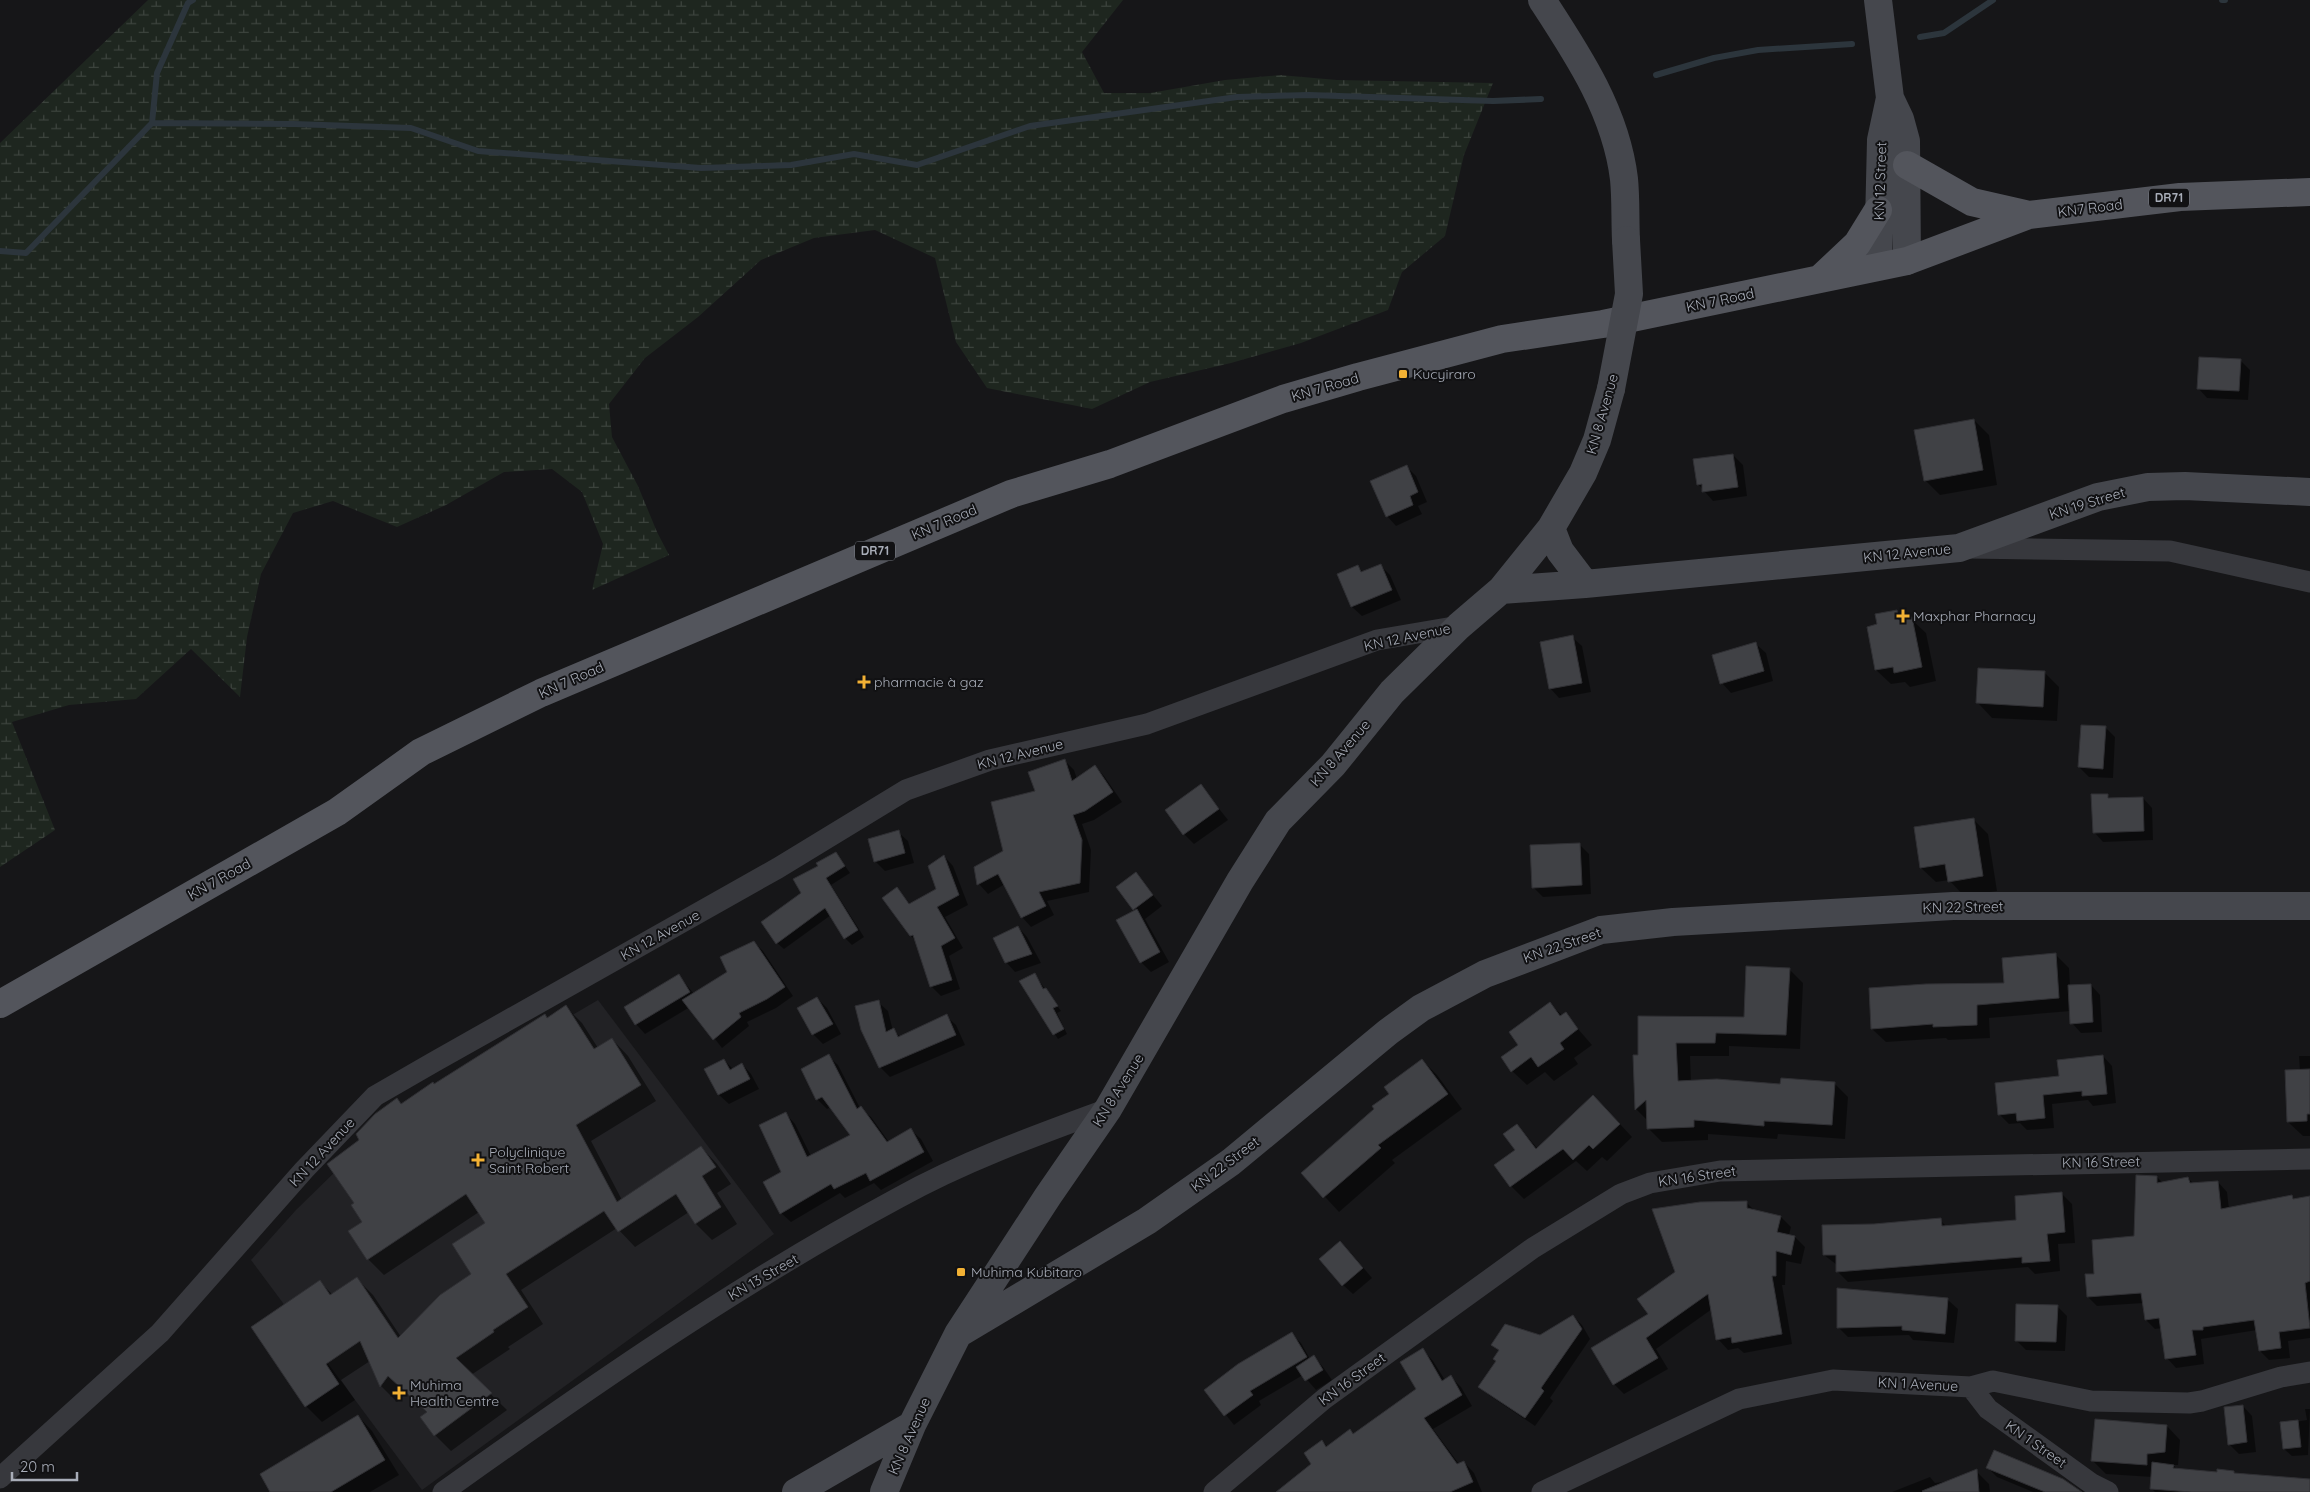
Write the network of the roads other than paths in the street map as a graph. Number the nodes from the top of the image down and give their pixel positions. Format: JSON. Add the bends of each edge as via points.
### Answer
{"nodes":[{"id":1,"x":1542,"y":0,"type":"edge"},
{"id":2,"x":1878,"y":0,"type":"edge"},
{"id":3,"x":1890,"y":98,"type":"junction"},
{"id":4,"x":1907,"y":165,"type":"junction"},
{"id":5,"x":2310,"y":192,"type":"edge"},
{"id":6,"x":1878,"y":210,"type":"junction"},
{"id":7,"x":2029,"y":215,"type":"junction"},
{"id":8,"x":1907,"y":261,"type":"junction"},
{"id":9,"x":1878,"y":266,"type":"junction"},
{"id":10,"x":1820,"y":278,"type":"junction"},
{"id":11,"x":2310,"y":492,"type":"edge"},
{"id":12,"x":1551,"y":528,"type":"junction"},
{"id":13,"x":1959,"y":548,"type":"junction"},
{"id":14,"x":2310,"y":582,"type":"edge"},
{"id":15,"x":1585,"y":584,"type":"junction"},
{"id":16,"x":1501,"y":590,"type":"junction"},
{"id":17,"x":1459,"y":626,"type":"junction"},
{"id":18,"x":2310,"y":906,"type":"edge"},
{"id":19,"x":0,"y":1004,"type":"edge"},
{"id":20,"x":1108,"y":1109,"type":"junction"},
{"id":21,"x":2310,"y":1159,"type":"edge"},
{"id":22,"x":958,"y":1334,"type":"junction"},
{"id":23,"x":2310,"y":1372,"type":"edge"},
{"id":24,"x":1971,"y":1387,"type":"junction"},
{"id":25,"x":912,"y":1425,"type":"junction"},
{"id":26,"x":0,"y":1478,"type":"edge"},
{"id":27,"x":443,"y":1492,"type":"edge"},
{"id":28,"x":796,"y":1492,"type":"edge"},
{"id":29,"x":884,"y":1492,"type":"edge"},
{"id":30,"x":1214,"y":1492,"type":"edge"},
{"id":31,"x":1542,"y":1492,"type":"edge"},
{"id":32,"x":2108,"y":1492,"type":"edge"}],
"edges":[{"from":1,"to":12,"type":"street","name":"KN 8 Avenue","bridge":true,"via":[[1587,73],[1615,138],[1624,178],[1629,294],[1611,389],[1597,440],[1583,473]]},
{"from":2,"to":3,"type":"street","name":"KN 12 Street"},
{"from":3,"to":4,"type":"street","name":"KN 12 Street","via":[[1906,141]]},
{"from":3,"to":6,"type":"street","name":"KN 12 Street","via":[[1881,140]]},
{"from":4,"to":7,"type":"main road","via":[[1972,202]]},
{"from":4,"to":8,"type":"street","name":"KN 12 Street"},
{"from":5,"to":7,"type":"main road","name":"KN7 Road","number":"DR71","via":[[2180,197]]},
{"from":6,"to":9,"type":"street","name":"KN 12 Street"},
{"from":6,"to":10,"type":"main road","via":[[1857,244]]},
{"from":7,"to":8,"type":"main road","name":"KN7 Road","number":"DR71"},
{"from":8,"to":9,"type":"main road","name":"KN7 Road","number":"DR71"},
{"from":9,"to":10,"type":"main road","name":"KN 7 Road","number":"DR71"},
{"from":10,"to":19,"type":"main road","name":"KN 7 Road","number":"DR71","via":[[1603,324],[1502,339],[1396,367],[1283,399],[1110,464],[1011,494],[541,693],[420,752],[337,812]]},
{"from":11,"to":13,"type":"street","name":"KN 19 Street","via":[[2148,487],[2118,492],[2058,510]]},
{"from":12,"to":15,"type":"street","via":[[1560,551]]},
{"from":12,"to":16,"type":"street","name":"KN 8 Avenue"},
{"from":13,"to":14,"type":"street","name":"KN 12 Avenue","via":[[2170,551]]},
{"from":13,"to":15,"type":"street","name":"KN 12 Avenue"},
{"from":15,"to":16,"type":"street","name":"KN 12 Avenue"},
{"from":16,"to":17,"type":"street","name":"KN 8 Avenue"},
{"from":17,"to":20,"type":"street","name":"KN 8 Avenue","via":[[1392,692],[1333,765],[1278,821]]},
{"from":17,"to":26,"type":"street","name":"KN 12 Avenue","via":[[1377,640],[1147,724],[990,760],[906,790],[778,868],[375,1096],[304,1170],[160,1333]]},
{"from":18,"to":22,"type":"street","name":"KN 22 Street","via":[[1953,906],[1673,922],[1601,930],[1485,974],[1420,1008],[1231,1162],[1147,1221]]},
{"from":20,"to":22,"type":"street","name":"KN 8 Avenue"},
{"from":20,"to":27,"type":"street","name":"KN 13 Street","via":[[1015,1143],[899,1197],[713,1307]]},
{"from":21,"to":30,"type":"street","name":"KN 16 Street","via":[[1720,1171],[1650,1183],[1621,1194],[1533,1248],[1324,1399]]},
{"from":22,"to":25,"type":"street","name":"KN 8 Avenue"},
{"from":23,"to":24,"type":"street","name":"KN 1 Avenue","via":[[2189,1403],[2091,1401],[1993,1381]]},
{"from":24,"to":31,"type":"street","name":"KN 1 Avenue","via":[[1833,1380],[1739,1399]]},
{"from":24,"to":32,"type":"street","name":"KN 1 Street","via":[[1988,1410]]},
{"from":25,"to":28,"type":"street"},
{"from":25,"to":29,"type":"street","name":"KN 8 Avenue"}]}
